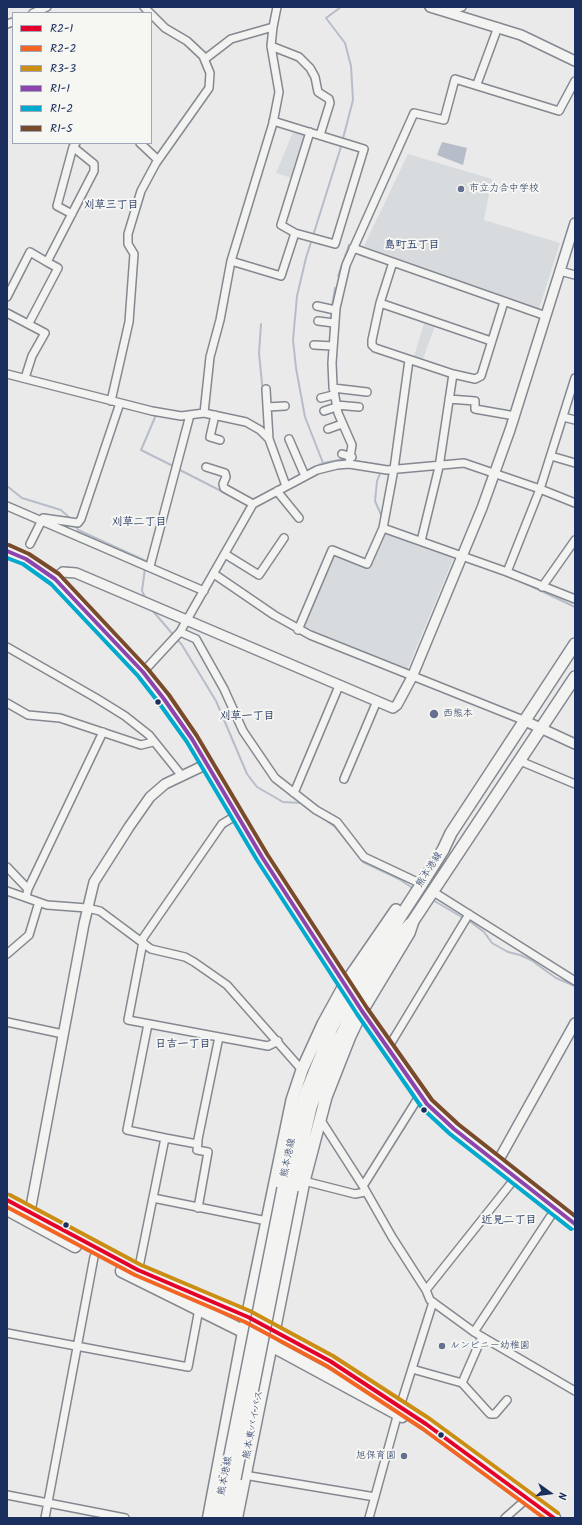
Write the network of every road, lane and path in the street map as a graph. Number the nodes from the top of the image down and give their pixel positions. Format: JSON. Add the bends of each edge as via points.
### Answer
{"nodes":[{"id":1,"x":47,"y":7,"type":"edge"},
{"id":2,"x":277,"y":7,"type":"edge"},
{"id":3,"x":430,"y":7,"type":"edge"},
{"id":4,"x":462,"y":7,"type":"edge"},
{"id":5,"x":35,"y":12,"type":"edge"},
{"id":6,"x":449,"y":12,"type":"junction"},
{"id":7,"x":152,"y":16,"type":"edge"},
{"id":8,"x":272,"y":27,"type":"junction"},
{"id":9,"x":498,"y":27,"type":"junction"},
{"id":10,"x":271,"y":46,"type":"junction"},
{"id":11,"x":205,"y":59,"type":"junction"},
{"id":12,"x":575,"y":61,"type":"edge"},
{"id":13,"x":575,"y":81,"type":"edge"},
{"id":14,"x":477,"y":84,"type":"junction"},
{"id":15,"x":273,"y":121,"type":"junction"},
{"id":16,"x":310,"y":132,"type":"junction"},
{"id":17,"x":320,"y":135,"type":"junction"},
{"id":18,"x":141,"y":144,"type":"edge"},
{"id":19,"x":74,"y":145,"type":"edge"},
{"id":20,"x":158,"y":160,"type":"junction"},
{"id":21,"x":72,"y":214,"type":"junction"},
{"id":22,"x":575,"y":224,"type":"edge"},
{"id":23,"x":295,"y":233,"type":"junction"},
{"id":24,"x":353,"y":248,"type":"junction"},
{"id":25,"x":232,"y":261,"type":"junction"},
{"id":26,"x":47,"y":262,"type":"junction"},
{"id":27,"x":393,"y":262,"type":"junction"},
{"id":28,"x":560,"y":271,"type":"junction"},
{"id":29,"x":575,"y":275,"type":"edge"},
{"id":30,"x":7,"y":297,"type":"edge"},
{"id":31,"x":504,"y":302,"type":"junction"},
{"id":32,"x":380,"y":303,"type":"junction"},
{"id":33,"x":317,"y":306,"type":"dead end"},
{"id":34,"x":336,"y":310,"type":"junction"},
{"id":35,"x":7,"y":313,"type":"edge"},
{"id":36,"x":546,"y":316,"type":"junction"},
{"id":37,"x":318,"y":321,"type":"dead end"},
{"id":38,"x":29,"y":323,"type":"junction"},
{"id":39,"x":334,"y":323,"type":"junction"},
{"id":40,"x":491,"y":341,"type":"junction"},
{"id":41,"x":314,"y":346,"type":"dead end"},
{"id":42,"x":333,"y":346,"type":"junction"},
{"id":43,"x":409,"y":360,"type":"junction"},
{"id":44,"x":7,"y":374,"type":"edge"},
{"id":45,"x":453,"y":374,"type":"junction"},
{"id":46,"x":25,"y":378,"type":"junction"},
{"id":47,"x":575,"y":378,"type":"edge"},
{"id":48,"x":266,"y":389,"type":"dead end"},
{"id":49,"x":333,"y":391,"type":"junction"},
{"id":50,"x":367,"y":392,"type":"dead end"},
{"id":51,"x":321,"y":398,"type":"dead end"},
{"id":52,"x":449,"y":399,"type":"junction"},
{"id":53,"x":111,"y":401,"type":"junction"},
{"id":54,"x":120,"y":403,"type":"junction"},
{"id":55,"x":285,"y":406,"type":"dead end"},
{"id":56,"x":336,"y":406,"type":"junction"},
{"id":57,"x":267,"y":407,"type":"junction"},
{"id":58,"x":359,"y":407,"type":"dead end"},
{"id":59,"x":324,"y":411,"type":"dead end"},
{"id":60,"x":204,"y":412,"type":"junction"},
{"id":61,"x":190,"y":415,"type":"junction"},
{"id":62,"x":215,"y":415,"type":"junction"},
{"id":63,"x":514,"y":416,"type":"junction"},
{"id":64,"x":563,"y":417,"type":"junction"},
{"id":65,"x":575,"y":420,"type":"edge"},
{"id":66,"x":342,"y":424,"type":"junction"},
{"id":67,"x":328,"y":429,"type":"dead end"},
{"id":68,"x":269,"y":439,"type":"junction"},
{"id":69,"x":289,"y":439,"type":"dead end"},
{"id":70,"x":220,"y":440,"type":"dead end"},
{"id":71,"x":342,"y":454,"type":"dead end"},
{"id":72,"x":551,"y":456,"type":"junction"},
{"id":73,"x":350,"y":461,"type":"junction"},
{"id":74,"x":575,"y":464,"type":"edge"},
{"id":75,"x":438,"y":466,"type":"junction"},
{"id":76,"x":206,"y":467,"type":"dead end"},
{"id":77,"x":394,"y":470,"type":"junction"},
{"id":78,"x":495,"y":473,"type":"junction"},
{"id":79,"x":305,"y":476,"type":"junction"},
{"id":80,"x":286,"y":486,"type":"junction"},
{"id":81,"x":540,"y":489,"type":"junction"},
{"id":82,"x":276,"y":491,"type":"junction"},
{"id":83,"x":575,"y":503,"type":"edge"},
{"id":84,"x":253,"y":504,"type":"junction"},
{"id":85,"x":7,"y":506,"type":"edge"},
{"id":86,"x":299,"y":518,"type":"dead end"},
{"id":87,"x":40,"y":521,"type":"junction"},
{"id":88,"x":383,"y":528,"type":"junction"},
{"id":89,"x":284,"y":538,"type":"dead end"},
{"id":90,"x":575,"y":540,"type":"edge"},
{"id":91,"x":421,"y":541,"type":"junction"},
{"id":92,"x":30,"y":544,"type":"dead end"},
{"id":93,"x":7,"y":550,"type":"edge"},
{"id":94,"x":225,"y":554,"type":"junction"},
{"id":95,"x":462,"y":556,"type":"junction"},
{"id":96,"x":150,"y":566,"type":"junction"},
{"id":97,"x":508,"y":572,"type":"junction"},
{"id":98,"x":214,"y":574,"type":"junction"},
{"id":99,"x":55,"y":579,"type":"junction"},
{"id":100,"x":542,"y":587,"type":"junction"},
{"id":101,"x":204,"y":590,"type":"junction"},
{"id":102,"x":575,"y":599,"type":"edge"},
{"id":103,"x":188,"y":620,"type":"junction"},
{"id":104,"x":298,"y":630,"type":"junction"},
{"id":105,"x":180,"y":632,"type":"junction"},
{"id":106,"x":575,"y":644,"type":"edge"},
{"id":107,"x":7,"y":647,"type":"edge"},
{"id":108,"x":143,"y":672,"type":"junction"},
{"id":109,"x":412,"y":677,"type":"junction"},
{"id":110,"x":575,"y":677,"type":"edge"},
{"id":111,"x":339,"y":686,"type":"junction"},
{"id":112,"x":377,"y":701,"type":"junction"},
{"id":113,"x":7,"y":703,"type":"edge"},
{"id":114,"x":523,"y":720,"type":"junction"},
{"id":115,"x":541,"y":728,"type":"junction"},
{"id":116,"x":103,"y":732,"type":"junction"},
{"id":117,"x":153,"y":742,"type":"junction"},
{"id":118,"x":575,"y":744,"type":"edge"},
{"id":119,"x":520,"y":761,"type":"junction"},
{"id":120,"x":207,"y":764,"type":"junction"},
{"id":121,"x":182,"y":776,"type":"junction"},
{"id":122,"x":344,"y":778,"type":"dead end"},
{"id":123,"x":575,"y":784,"type":"edge"},
{"id":124,"x":294,"y":793,"type":"junction"},
{"id":125,"x":237,"y":815,"type":"junction"},
{"id":126,"x":451,"y":833,"type":"junction"},
{"id":127,"x":7,"y":866,"type":"edge"},
{"id":128,"x":415,"y":881,"type":"junction"},
{"id":129,"x":28,"y":889,"type":"junction"},
{"id":130,"x":7,"y":891,"type":"edge"},
{"id":131,"x":432,"y":891,"type":"junction"},
{"id":132,"x":26,"y":897,"type":"junction"},
{"id":133,"x":39,"y":902,"type":"junction"},
{"id":134,"x":87,"y":908,"type":"junction"},
{"id":135,"x":469,"y":914,"type":"junction"},
{"id":136,"x":142,"y":941,"type":"junction"},
{"id":137,"x":7,"y":954,"type":"edge"},
{"id":138,"x":575,"y":981,"type":"edge"},
{"id":139,"x":353,"y":998,"type":"junction"},
{"id":140,"x":7,"y":1022,"type":"edge"},
{"id":141,"x":575,"y":1023,"type":"edge"},
{"id":142,"x":148,"y":1024,"type":"junction"},
{"id":143,"x":63,"y":1034,"type":"junction"},
{"id":144,"x":219,"y":1037,"type":"junction"},
{"id":145,"x":278,"y":1041,"type":"junction"},
{"id":146,"x":388,"y":1048,"type":"junction"},
{"id":147,"x":302,"y":1070,"type":"junction"},
{"id":148,"x":420,"y":1095,"type":"junction"},
{"id":149,"x":320,"y":1118,"type":"junction"},
{"id":150,"x":165,"y":1138,"type":"junction"},
{"id":151,"x":198,"y":1142,"type":"junction"},
{"id":152,"x":497,"y":1163,"type":"junction"},
{"id":153,"x":516,"y":1177,"type":"junction"},
{"id":154,"x":304,"y":1181,"type":"junction"},
{"id":155,"x":364,"y":1189,"type":"junction"},
{"id":156,"x":153,"y":1198,"type":"junction"},
{"id":157,"x":7,"y":1200,"type":"edge"},
{"id":158,"x":198,"y":1208,"type":"junction"},
{"id":159,"x":556,"y":1208,"type":"junction"},
{"id":160,"x":7,"y":1209,"type":"edge"},
{"id":161,"x":29,"y":1216,"type":"junction"},
{"id":162,"x":267,"y":1221,"type":"junction"},
{"id":163,"x":575,"y":1224,"type":"edge"},
{"id":164,"x":94,"y":1257,"type":"junction"},
{"id":165,"x":138,"y":1274,"type":"junction"},
{"id":166,"x":426,"y":1290,"type":"junction"},
{"id":167,"x":433,"y":1302,"type":"junction"},
{"id":168,"x":199,"y":1309,"type":"junction"},
{"id":169,"x":248,"y":1317,"type":"junction"},
{"id":170,"x":244,"y":1332,"type":"junction"},
{"id":171,"x":274,"y":1332,"type":"junction"},
{"id":172,"x":474,"y":1332,"type":"junction"},
{"id":173,"x":7,"y":1333,"type":"edge"},
{"id":174,"x":482,"y":1337,"type":"junction"},
{"id":175,"x":271,"y":1345,"type":"junction"},
{"id":176,"x":78,"y":1346,"type":"junction"},
{"id":177,"x":412,"y":1369,"type":"junction"},
{"id":178,"x":462,"y":1382,"type":"junction"},
{"id":179,"x":575,"y":1391,"type":"edge"},
{"id":180,"x":507,"y":1400,"type":"dead end"},
{"id":181,"x":399,"y":1410,"type":"junction"},
{"id":182,"x":235,"y":1478,"type":"junction"},
{"id":183,"x":7,"y":1495,"type":"edge"},
{"id":184,"x":376,"y":1497,"type":"junction"},
{"id":185,"x":48,"y":1503,"type":"junction"},
{"id":186,"x":522,"y":1503,"type":"junction"},
{"id":187,"x":46,"y":1518,"type":"edge"},
{"id":188,"x":125,"y":1518,"type":"edge"},
{"id":189,"x":209,"y":1518,"type":"edge"},
{"id":190,"x":218,"y":1518,"type":"edge"},
{"id":191,"x":227,"y":1518,"type":"edge"},
{"id":192,"x":236,"y":1518,"type":"edge"},
{"id":193,"x":369,"y":1518,"type":"edge"},
{"id":194,"x":505,"y":1518,"type":"edge"},
{"id":195,"x":542,"y":1518,"type":"edge"},
{"id":196,"x":554,"y":1518,"type":"edge"}],
"edges":[{"from":1,"to":5,"type":"street"},
{"from":2,"to":8,"type":"street"},
{"from":3,"to":6,"type":"street"},
{"from":4,"to":6,"type":"street"},
{"from":6,"to":9,"type":"street"},
{"from":7,"to":11,"type":"street","via":[[165,28],[187,41]]},
{"from":8,"to":10,"type":"street"},
{"from":8,"to":11,"type":"street","via":[[231,39]]},
{"from":9,"to":12,"type":"street","via":[[539,42]]},
{"from":9,"to":14,"type":"street"},
{"from":10,"to":15,"type":"street","via":[[279,90]]},
{"from":10,"to":17,"type":"street","via":[[299,57],[315,77],[318,92],[329,99],[330,104]]},
{"from":11,"to":20,"type":"street","via":[[210,73],[209,88]]},
{"from":13,"to":14,"type":"street","via":[[559,111]]},
{"from":14,"to":24,"type":"street","via":[[455,79],[444,120],[414,113]]},
{"from":15,"to":16,"type":"street"},
{"from":15,"to":25,"type":"street"},
{"from":16,"to":17,"type":"street"},
{"from":16,"to":23,"type":"street","via":[[280,225]]},
{"from":17,"to":23,"type":"street","via":[[364,149],[335,244]]},
{"from":18,"to":20,"type":"street"},
{"from":19,"to":21,"type":"street","via":[[57,206]]},
{"from":19,"to":21,"type":"street","via":[[94,164],[94,170]]},
{"from":20,"to":53,"type":"street","via":[[141,191],[128,234],[128,244],[134,254],[129,322]]},
{"from":21,"to":26,"type":"street"},
{"from":22,"to":28,"type":"street"},
{"from":23,"to":25,"type":"street","via":[[280,276]]},
{"from":24,"to":27,"type":"street"},
{"from":24,"to":34,"type":"street","via":[[346,265]]},
{"from":25,"to":60,"type":"street","via":[[210,356]]},
{"from":26,"to":30,"type":"street","via":[[30,252]]},
{"from":26,"to":38,"type":"street","via":[[58,268]]},
{"from":27,"to":31,"type":"street"},
{"from":27,"to":32,"type":"street"},
{"from":28,"to":29,"type":"street"},
{"from":28,"to":36,"type":"street"},
{"from":31,"to":36,"type":"street"},
{"from":31,"to":40,"type":"street"},
{"from":32,"to":40,"type":"street"},
{"from":32,"to":43,"type":"street","via":[[372,345]]},
{"from":33,"to":34,"type":"street"},
{"from":34,"to":39,"type":"street"},
{"from":35,"to":38,"type":"street"},
{"from":36,"to":63,"type":"street"},
{"from":37,"to":39,"type":"street"},
{"from":38,"to":46,"type":"street","via":[[45,333],[32,356]]},
{"from":39,"to":42,"type":"street"},
{"from":40,"to":45,"type":"street","via":[[481,376],[475,379]]},
{"from":41,"to":42,"type":"street"},
{"from":42,"to":49,"type":"street"},
{"from":43,"to":45,"type":"street"},
{"from":43,"to":77,"type":"street"},
{"from":44,"to":46,"type":"street"},
{"from":45,"to":52,"type":"street"},
{"from":46,"to":53,"type":"street"},
{"from":47,"to":64,"type":"street"},
{"from":48,"to":57,"type":"street"},
{"from":49,"to":50,"type":"street"},
{"from":49,"to":51,"type":"street"},
{"from":49,"to":56,"type":"street"},
{"from":52,"to":63,"type":"street","via":[[475,401],[475,409]]},
{"from":52,"to":75,"type":"street"},
{"from":53,"to":54,"type":"street"},
{"from":54,"to":61,"type":"street","via":[[181,416]]},
{"from":54,"to":87,"type":"street","via":[[78,524],[43,518]]},
{"from":55,"to":57,"type":"street"},
{"from":56,"to":58,"type":"street"},
{"from":56,"to":59,"type":"street"},
{"from":56,"to":66,"type":"street"},
{"from":57,"to":68,"type":"street"},
{"from":60,"to":61,"type":"street"},
{"from":60,"to":62,"type":"street"},
{"from":61,"to":96,"type":"street"},
{"from":62,"to":68,"type":"street","via":[[253,424]]},
{"from":62,"to":70,"type":"street","via":[[210,437]]},
{"from":63,"to":78,"type":"street"},
{"from":64,"to":65,"type":"street"},
{"from":64,"to":72,"type":"street"},
{"from":66,"to":67,"type":"street"},
{"from":66,"to":73,"type":"street","via":[[352,445]]},
{"from":68,"to":80,"type":"street"},
{"from":69,"to":79,"type":"street"},
{"from":71,"to":73,"type":"street"},
{"from":72,"to":74,"type":"street"},
{"from":72,"to":81,"type":"street"},
{"from":73,"to":77,"type":"street"},
{"from":73,"to":79,"type":"street"},
{"from":75,"to":77,"type":"street"},
{"from":75,"to":78,"type":"street","via":[[464,463]]},
{"from":75,"to":91,"type":"street"},
{"from":76,"to":84,"type":"street","via":[[225,473],[224,488]]},
{"from":77,"to":88,"type":"street"},
{"from":78,"to":81,"type":"street"},
{"from":78,"to":95,"type":"street"},
{"from":79,"to":80,"type":"street"},
{"from":80,"to":82,"type":"street"},
{"from":81,"to":83,"type":"street"},
{"from":81,"to":97,"type":"street"},
{"from":82,"to":84,"type":"street"},
{"from":82,"to":86,"type":"street"},
{"from":84,"to":94,"type":"street"},
{"from":85,"to":87,"type":"street"},
{"from":87,"to":92,"type":"street"},
{"from":87,"to":96,"type":"street"},
{"from":88,"to":91,"type":"street"},
{"from":88,"to":104,"type":"street","via":[[367,564],[332,550]]},
{"from":89,"to":94,"type":"street","via":[[259,575]]},
{"from":90,"to":100,"type":"street"},
{"from":91,"to":95,"type":"street"},
{"from":93,"to":99,"type":"street","via":[[26,559]]},
{"from":94,"to":98,"type":"street"},
{"from":95,"to":97,"type":"street"},
{"from":95,"to":109,"type":"street"},
{"from":96,"to":101,"type":"street"},
{"from":97,"to":100,"type":"street"},
{"from":98,"to":101,"type":"street"},
{"from":98,"to":104,"type":"street"},
{"from":99,"to":103,"type":"street","via":[[63,572],[76,573]]},
{"from":99,"to":108,"type":"street"},
{"from":100,"to":102,"type":"street"},
{"from":101,"to":103,"type":"street"},
{"from":103,"to":105,"type":"street"},
{"from":103,"to":111,"type":"street"},
{"from":104,"to":109,"type":"street"},
{"from":105,"to":108,"type":"street"},
{"from":105,"to":124,"type":"street","via":[[196,639],[256,752],[275,778]]},
{"from":106,"to":114,"type":"main road","name":"熊本港線"},
{"from":107,"to":117,"type":"street","via":[[96,698],[149,735]]},
{"from":108,"to":120,"type":"street"},
{"from":109,"to":112,"type":"street","via":[[393,708]]},
{"from":109,"to":114,"type":"street"},
{"from":110,"to":115,"type":"main road","name":"熊本港線"},
{"from":111,"to":112,"type":"street"},
{"from":111,"to":124,"type":"street"},
{"from":112,"to":122,"type":"street"},
{"from":113,"to":116,"type":"street","via":[[28,715],[60,718]]},
{"from":114,"to":115,"type":"street"},
{"from":114,"to":126,"type":"main road","name":"熊本港線"},
{"from":115,"to":118,"type":"street"},
{"from":115,"to":119,"type":"main road","name":"熊本港線"},
{"from":116,"to":117,"type":"street","via":[[141,745]]},
{"from":116,"to":129,"type":"street"},
{"from":117,"to":121,"type":"street"},
{"from":119,"to":123,"type":"street"},
{"from":119,"to":131,"type":"main road","name":"熊本港線"},
{"from":120,"to":121,"type":"street"},
{"from":120,"to":125,"type":"street"},
{"from":121,"to":134,"type":"street","via":[[165,784],[150,797],[128,827],[94,882]]},
{"from":124,"to":128,"type":"street","via":[[337,822],[364,857]]},
{"from":125,"to":136,"type":"street","via":[[222,824]]},
{"from":125,"to":139,"type":"street"},
{"from":126,"to":128,"type":"main road","name":"熊本港線","via":[[439,845]]},
{"from":126,"to":139,"type":"main road","name":"熊本港線"},
{"from":127,"to":129,"type":"street"},
{"from":128,"to":139,"type":"main road","name":"熊本港線"},
{"from":129,"to":132,"type":"street"},
{"from":130,"to":132,"type":"street"},
{"from":131,"to":135,"type":"street"},
{"from":131,"to":139,"type":"main road","name":"熊本港線","via":[[413,921],[406,938]]},
{"from":132,"to":133,"type":"street"},
{"from":133,"to":134,"type":"street"},
{"from":133,"to":137,"type":"street","via":[[29,935]]},
{"from":134,"to":136,"type":"street","via":[[100,911]]},
{"from":134,"to":143,"type":"street"},
{"from":135,"to":138,"type":"street"},
{"from":135,"to":146,"type":"street"},
{"from":136,"to":142,"type":"street","via":[[128,1020]]},
{"from":136,"to":145,"type":"street","via":[[151,949],[185,957],[227,985]]},
{"from":139,"to":146,"type":"street"},
{"from":139,"to":147,"type":"main road","name":"熊本港線","via":[[323,1024]]},
{"from":139,"to":149,"type":"main road","name":"熊本港線","via":[[337,1066]]},
{"from":139,"to":182,"type":"main road","name":"熊本港線","bridge":true,"via":[[311,1107],[288,1189]]},
{"from":140,"to":143,"type":"street"},
{"from":141,"to":152,"type":"street"},
{"from":142,"to":144,"type":"street"},
{"from":142,"to":150,"type":"street","via":[[127,1130]]},
{"from":143,"to":161,"type":"street"},
{"from":144,"to":145,"type":"street","via":[[268,1046]]},
{"from":144,"to":151,"type":"street"},
{"from":145,"to":147,"type":"street"},
{"from":146,"to":148,"type":"street"},
{"from":147,"to":162,"type":"main road","name":"熊本港線","via":[[292,1100]]},
{"from":148,"to":152,"type":"street","via":[[454,1129]]},
{"from":148,"to":155,"type":"street"},
{"from":149,"to":154,"type":"main road","name":"熊本港線"},
{"from":149,"to":155,"type":"street"},
{"from":150,"to":151,"type":"street","via":[[197,1144]]},
{"from":150,"to":156,"type":"street"},
{"from":151,"to":158,"type":"street","via":[[197,1150],[208,1152]]},
{"from":152,"to":153,"type":"street"},
{"from":153,"to":159,"type":"street"},
{"from":153,"to":166,"type":"street"},
{"from":154,"to":155,"type":"street","via":[[354,1194]]},
{"from":154,"to":171,"type":"main road","name":"熊本港線"},
{"from":155,"to":166,"type":"street"},
{"from":156,"to":158,"type":"street"},
{"from":156,"to":165,"type":"street"},
{"from":157,"to":161,"type":"highway"},
{"from":158,"to":162,"type":"street"},
{"from":159,"to":163,"type":"street"},
{"from":159,"to":172,"type":"street"},
{"from":160,"to":161,"type":"highway"},
{"from":161,"to":164,"type":"highway"},
{"from":161,"to":165,"type":"highway"},
{"from":162,"to":169,"type":"main road","name":"熊本港線"},
{"from":164,"to":165,"type":"highway"},
{"from":164,"to":176,"type":"street"},
{"from":165,"to":168,"type":"highway"},
{"from":165,"to":169,"type":"highway"},
{"from":166,"to":167,"type":"street"},
{"from":167,"to":172,"type":"street"},
{"from":167,"to":177,"type":"street"},
{"from":168,"to":170,"type":"highway"},
{"from":168,"to":176,"type":"street","via":[[188,1367]]},
{"from":169,"to":170,"type":"main road","name":"熊本港線"},
{"from":169,"to":171,"type":"highway"},
{"from":170,"to":175,"type":"highway"},
{"from":170,"to":189,"type":"highway"},
{"from":171,"to":175,"type":"highway","name":"熊本東バイパス"},
{"from":171,"to":181,"type":"highway","via":[[330,1361]]},
{"from":172,"to":174,"type":"street"},
{"from":173,"to":176,"type":"street"},
{"from":174,"to":178,"type":"street"},
{"from":174,"to":179,"type":"street"},
{"from":175,"to":181,"type":"highway"},
{"from":175,"to":182,"type":"highway","name":"熊本東バイパス"},
{"from":176,"to":185,"type":"street"},
{"from":177,"to":178,"type":"street"},
{"from":177,"to":181,"type":"street"},
{"from":178,"to":180,"type":"street","via":[[490,1414],[496,1414]]},
{"from":181,"to":184,"type":"street"},
{"from":181,"to":186,"type":"highway"},
{"from":181,"to":196,"type":"highway"},
{"from":182,"to":184,"type":"street"},
{"from":182,"to":190,"type":"main road","name":"熊本港線"},
{"from":182,"to":191,"type":"main road","name":"熊本港線"},
{"from":182,"to":192,"type":"highway","name":"熊本東バイパス"},
{"from":183,"to":185,"type":"street"},
{"from":184,"to":193,"type":"street"},
{"from":185,"to":187,"type":"street"},
{"from":185,"to":188,"type":"street"},
{"from":186,"to":194,"type":"street"},
{"from":186,"to":195,"type":"highway"}]}
